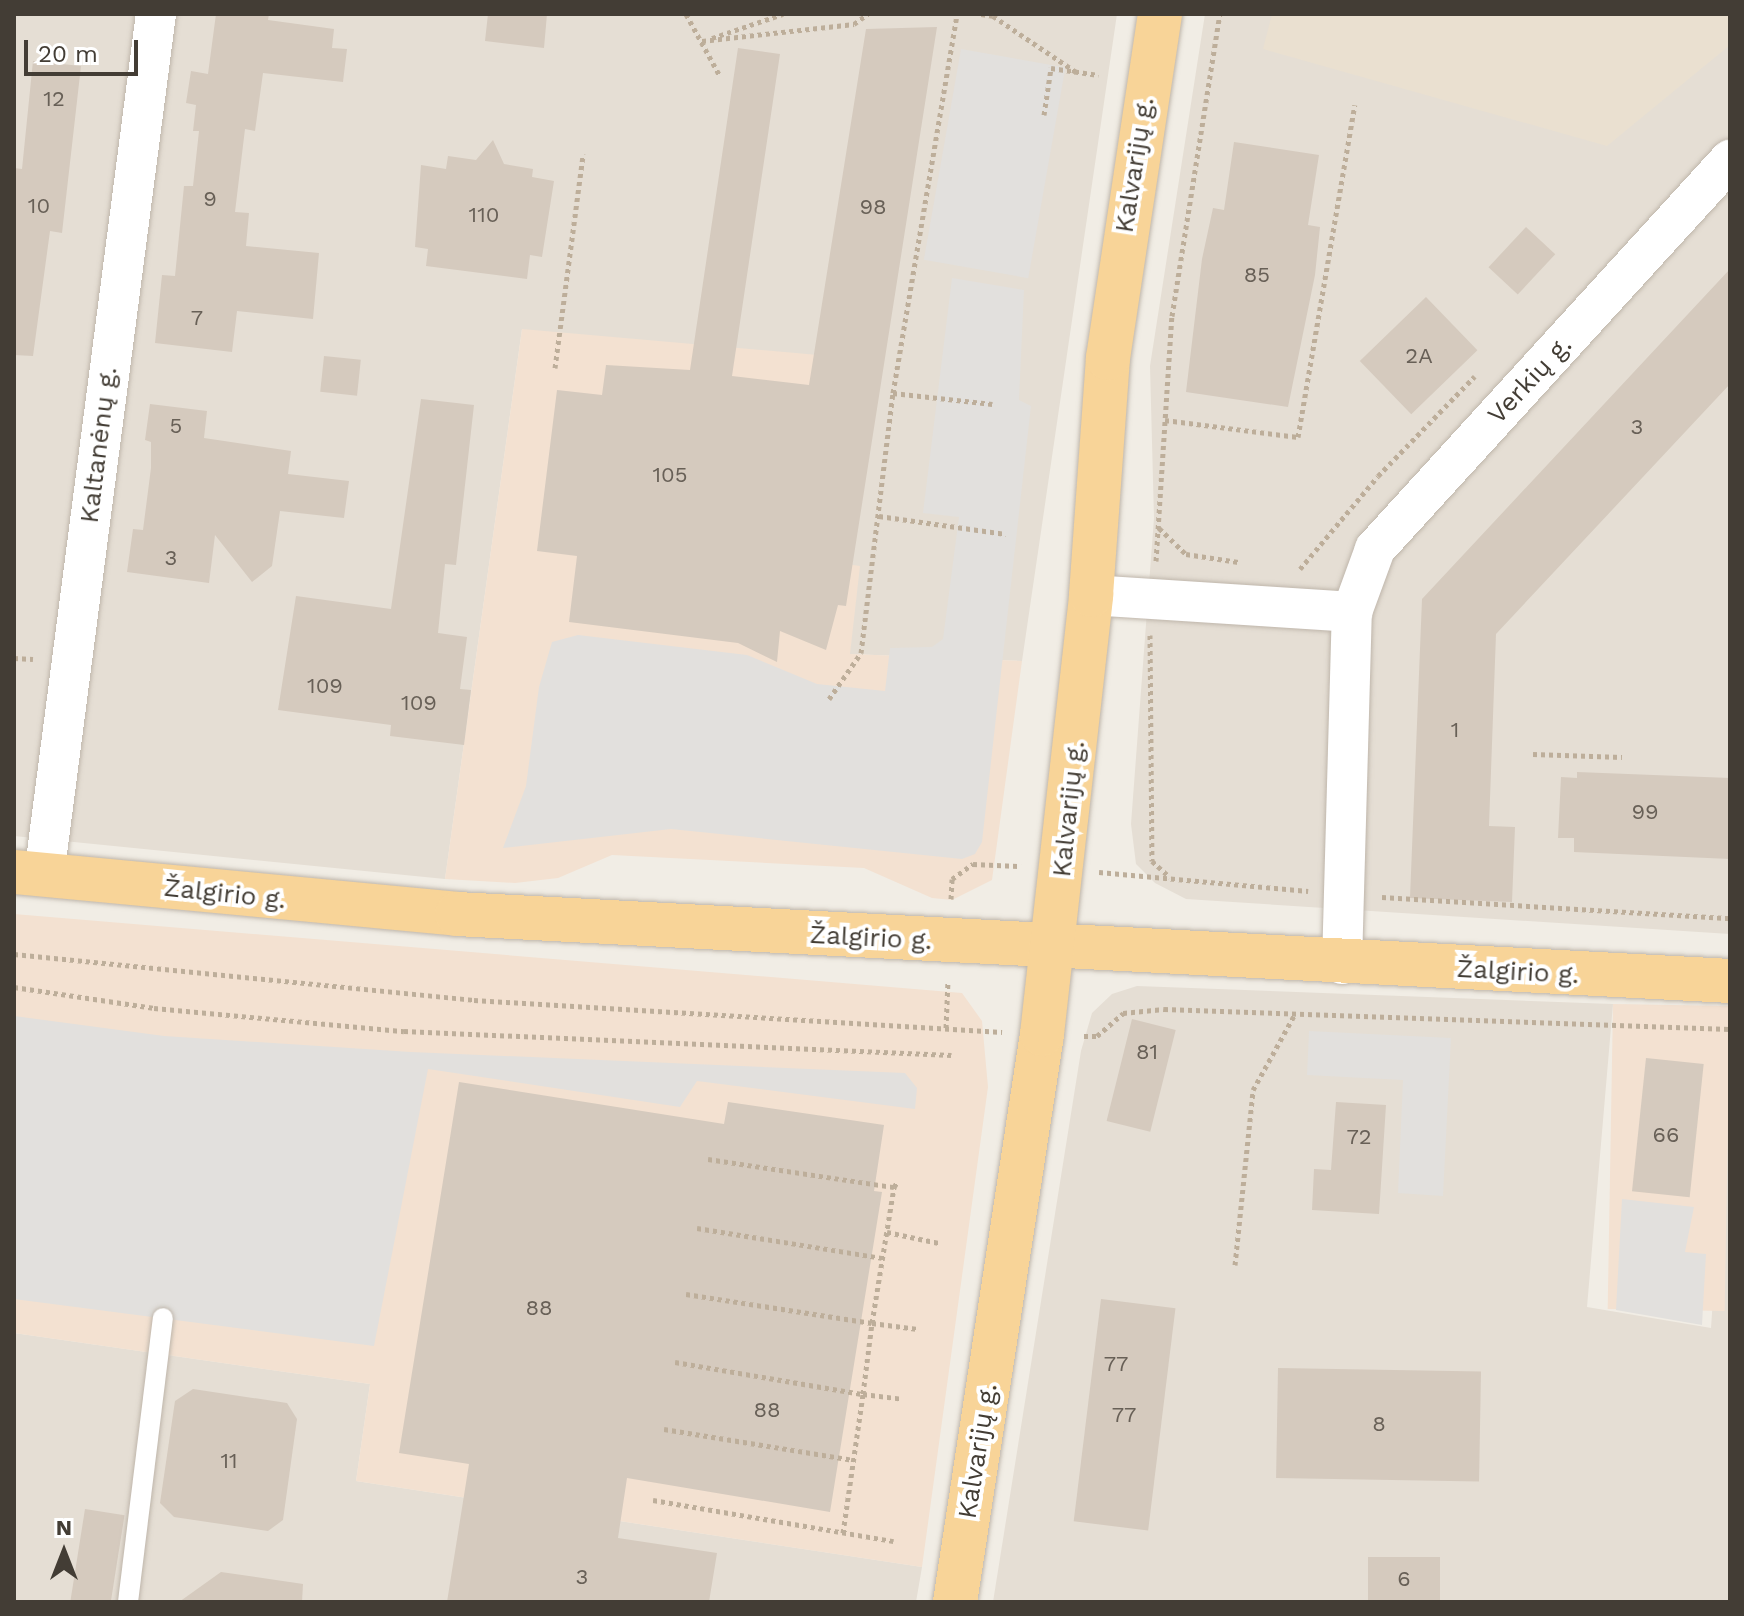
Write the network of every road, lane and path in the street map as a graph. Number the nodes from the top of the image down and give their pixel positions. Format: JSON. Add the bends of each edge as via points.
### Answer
{"nodes":[{"id":1,"x":156,"y":14,"type":"edge"},
{"id":2,"x":686,"y":14,"type":"edge"},
{"id":3,"x":783,"y":14,"type":"edge"},
{"id":4,"x":868,"y":14,"type":"edge"},
{"id":5,"x":957,"y":14,"type":"edge"},
{"id":6,"x":981,"y":14,"type":"edge"},
{"id":7,"x":1160,"y":14,"type":"edge"},
{"id":8,"x":1220,"y":14,"type":"edge"},
{"id":9,"x":702,"y":41,"type":"junction"},
{"id":10,"x":1076,"y":72,"type":"junction"},
{"id":11,"x":1098,"y":75,"type":"dead end"},
{"id":12,"x":720,"y":76,"type":"dead end"},
{"id":13,"x":1355,"y":105,"type":"dead end"},
{"id":14,"x":1044,"y":115,"type":"dead end"},
{"id":15,"x":583,"y":154,"type":"dead end"},
{"id":16,"x":1730,"y":160,"type":"edge"},
{"id":17,"x":555,"y":368,"type":"dead end"},
{"id":18,"x":1477,"y":374,"type":"dead end"},
{"id":19,"x":893,"y":393,"type":"junction"},
{"id":20,"x":992,"y":404,"type":"dead end"},
{"id":21,"x":1165,"y":420,"type":"junction"},
{"id":22,"x":879,"y":516,"type":"junction"},
{"id":23,"x":1158,"y":528,"type":"junction"},
{"id":24,"x":1006,"y":534,"type":"dead end"},
{"id":25,"x":1248,"y":563,"type":"dead end"},
{"id":26,"x":1289,"y":567,"type":"dead end"},
{"id":27,"x":1091,"y":595,"type":"junction"},
{"id":28,"x":1153,"y":599,"type":"junction"},
{"id":29,"x":1352,"y":612,"type":"junction"},
{"id":30,"x":829,"y":699,"type":"dead end"},
{"id":31,"x":1533,"y":754,"type":"dead end"},
{"id":32,"x":1622,"y":757,"type":"dead end"},
{"id":33,"x":29,"y":874,"type":"edge"},
{"id":34,"x":1344,"y":895,"type":"junction"},
{"id":35,"x":1730,"y":918,"type":"edge"},
{"id":36,"x":949,"y":942,"type":"junction"},
{"id":37,"x":1053,"y":948,"type":"junction"},
{"id":38,"x":14,"y":954,"type":"edge"},
{"id":39,"x":1342,"y":964,"type":"junction"},
{"id":40,"x":1730,"y":981,"type":"edge"},
{"id":41,"x":14,"y":987,"type":"edge"},
{"id":42,"x":1164,"y":1009,"type":"dead end"},
{"id":43,"x":1295,"y":1014,"type":"junction"},
{"id":44,"x":1730,"y":1029,"type":"edge"},
{"id":45,"x":951,"y":1055,"type":"dead end"},
{"id":46,"x":708,"y":1159,"type":"dead end"},
{"id":47,"x":697,"y":1228,"type":"dead end"},
{"id":48,"x":887,"y":1232,"type":"junction"},
{"id":49,"x":939,"y":1243,"type":"dead end"},
{"id":50,"x":882,"y":1258,"type":"junction"},
{"id":51,"x":1235,"y":1265,"type":"dead end"},
{"id":52,"x":686,"y":1294,"type":"dead end"},
{"id":53,"x":163,"y":1318,"type":"dead end"},
{"id":54,"x":872,"y":1323,"type":"junction"},
{"id":55,"x":918,"y":1329,"type":"dead end"},
{"id":56,"x":675,"y":1362,"type":"dead end"},
{"id":57,"x":863,"y":1394,"type":"junction"},
{"id":58,"x":901,"y":1399,"type":"dead end"},
{"id":59,"x":664,"y":1429,"type":"dead end"},
{"id":60,"x":853,"y":1460,"type":"junction"},
{"id":61,"x":653,"y":1500,"type":"dead end"},
{"id":62,"x":843,"y":1533,"type":"junction"},
{"id":63,"x":894,"y":1541,"type":"dead end"},
{"id":64,"x":128,"y":1602,"type":"edge"},
{"id":65,"x":955,"y":1602,"type":"edge"}],
"edges":[{"from":1,"to":33,"type":"street","name":"Kaltanėnų g."},
{"from":2,"to":9,"type":"path"},
{"from":3,"to":9,"type":"path"},
{"from":4,"to":9,"type":"path","via":[[854,24]]},
{"from":5,"to":19,"type":"path"},
{"from":6,"to":10,"type":"path","via":[[993,16]]},
{"from":7,"to":27,"type":"main road","name":"Kalvarijų g.","via":[[1108,358]]},
{"from":8,"to":21,"type":"path","via":[[1174,301]]},
{"from":9,"to":12,"type":"path"},
{"from":10,"to":11,"type":"path"},
{"from":10,"to":14,"type":"path","via":[[1051,68]]},
{"from":13,"to":21,"type":"path","via":[[1298,437]]},
{"from":15,"to":17,"type":"path"},
{"from":16,"to":29,"type":"street","name":"Verkių g.","via":[[1375,549]]},
{"from":18,"to":26,"type":"path","via":[[1378,476],[1303,569]]},
{"from":19,"to":20,"type":"path"},
{"from":19,"to":22,"type":"path"},
{"from":21,"to":23,"type":"path"},
{"from":22,"to":24,"type":"path"},
{"from":22,"to":30,"type":"path","via":[[861,653]]},
{"from":23,"to":25,"type":"path","via":[[1186,554]]},
{"from":23,"to":28,"type":"path"},
{"from":27,"to":28,"type":"street"},
{"from":27,"to":37,"type":"main road","name":"Kalvarijų g."},
{"from":28,"to":29,"type":"street"},
{"from":28,"to":34,"type":"path","via":[[1148,716],[1152,861],[1171,877]]},
{"from":29,"to":34,"type":"street","name":"Verkių g."},
{"from":31,"to":32,"type":"path"},
{"from":33,"to":36,"type":"main road","name":"Žalgirio g.","via":[[457,914]]},
{"from":34,"to":35,"type":"path"},
{"from":34,"to":39,"type":"street","name":"Verkių g."},
{"from":36,"to":37,"type":"main road","name":"Žalgirio g."},
{"from":36,"to":38,"type":"path","via":[[946,1028],[474,1000]]},
{"from":37,"to":39,"type":"main road","name":"Žalgirio g."},
{"from":37,"to":65,"type":"main road","name":"Kalvarijų g."},
{"from":39,"to":40,"type":"main road","name":"Žalgirio g."},
{"from":41,"to":45,"type":"path","via":[[154,1008],[404,1031]]},
{"from":42,"to":43,"type":"path"},
{"from":43,"to":44,"type":"path"},
{"from":43,"to":51,"type":"path","via":[[1253,1090]]},
{"from":46,"to":48,"type":"path","via":[[896,1184]]},
{"from":47,"to":50,"type":"path"},
{"from":48,"to":49,"type":"path"},
{"from":48,"to":50,"type":"path"},
{"from":50,"to":54,"type":"path"},
{"from":52,"to":54,"type":"path"},
{"from":53,"to":64,"type":"lane"},
{"from":54,"to":55,"type":"path"},
{"from":54,"to":57,"type":"path"},
{"from":56,"to":57,"type":"path"},
{"from":57,"to":58,"type":"path"},
{"from":57,"to":60,"type":"path"},
{"from":59,"to":60,"type":"path"},
{"from":60,"to":62,"type":"path"},
{"from":61,"to":62,"type":"path"},
{"from":62,"to":63,"type":"path"}]}
